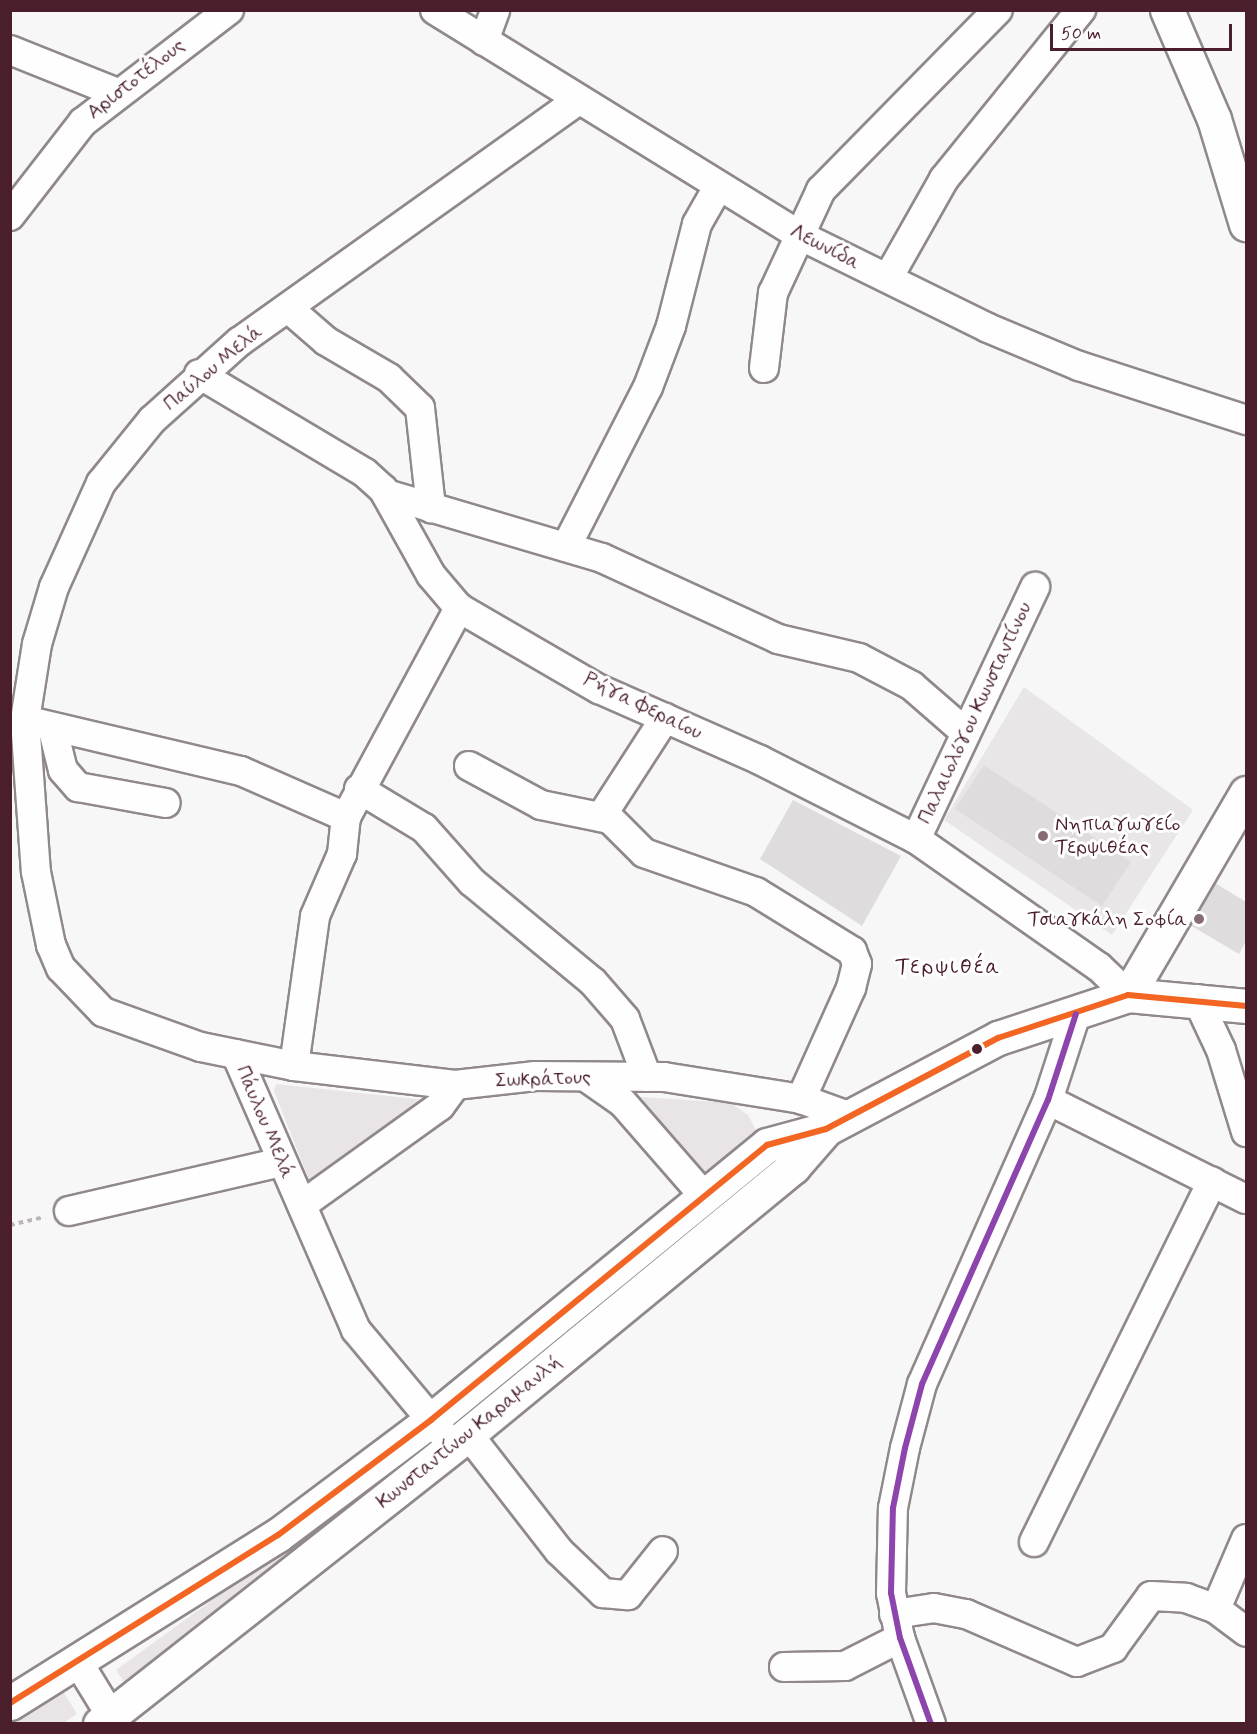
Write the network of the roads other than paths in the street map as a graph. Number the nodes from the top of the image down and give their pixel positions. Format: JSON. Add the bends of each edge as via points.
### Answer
{"nodes":[{"id":1,"x":229,"y":10,"type":"edge"},
{"id":2,"x":435,"y":10,"type":"edge"},
{"id":3,"x":495,"y":10,"type":"edge"},
{"id":4,"x":998,"y":10,"type":"edge"},
{"id":5,"x":1081,"y":10,"type":"edge"},
{"id":6,"x":1167,"y":10,"type":"edge"},
{"id":7,"x":484,"y":40,"type":"junction"},
{"id":8,"x":10,"y":50,"type":"edge"},
{"id":9,"x":115,"y":92,"type":"junction"},
{"id":10,"x":577,"y":101,"type":"junction"},
{"id":11,"x":717,"y":189,"type":"junction"},
{"id":12,"x":10,"y":216,"type":"edge"},
{"id":13,"x":1246,"y":224,"type":"edge"},
{"id":14,"x":797,"y":234,"type":"junction"},
{"id":15,"x":888,"y":278,"type":"junction"},
{"id":16,"x":288,"y":308,"type":"junction"},
{"id":17,"x":764,"y":368,"type":"dead end"},
{"id":18,"x":199,"y":374,"type":"junction"},
{"id":19,"x":1246,"y":420,"type":"edge"},
{"id":20,"x":386,"y":494,"type":"junction"},
{"id":21,"x":431,"y":508,"type":"junction"},
{"id":22,"x":566,"y":547,"type":"junction"},
{"id":23,"x":1035,"y":587,"type":"dead end"},
{"id":24,"x":459,"y":608,"type":"junction"},
{"id":25,"x":665,"y":718,"type":"junction"},
{"id":26,"x":25,"y":720,"type":"junction"},
{"id":27,"x":53,"y":730,"type":"junction"},
{"id":28,"x":965,"y":732,"type":"junction"},
{"id":29,"x":18,"y":757,"type":"edge"},
{"id":30,"x":469,"y":766,"type":"dead end"},
{"id":31,"x":358,"y":789,"type":"junction"},
{"id":32,"x":1246,"y":793,"type":"edge"},
{"id":33,"x":166,"y":804,"type":"dead end"},
{"id":34,"x":346,"y":817,"type":"junction"},
{"id":35,"x":601,"y":817,"type":"junction"},
{"id":36,"x":916,"y":839,"type":"junction"},
{"id":37,"x":1128,"y":995,"type":"junction"},
{"id":38,"x":1197,"y":999,"type":"junction"},
{"id":39,"x":1246,"y":1006,"type":"edge"},
{"id":40,"x":1076,"y":1014,"type":"junction"},
{"id":41,"x":236,"y":1054,"type":"junction"},
{"id":42,"x":294,"y":1066,"type":"junction"},
{"id":43,"x":586,"y":1077,"type":"junction"},
{"id":44,"x":647,"y":1077,"type":"junction"},
{"id":45,"x":455,"y":1085,"type":"junction"},
{"id":46,"x":801,"y":1099,"type":"junction"},
{"id":47,"x":1048,"y":1100,"type":"junction"},
{"id":48,"x":837,"y":1122,"type":"junction"},
{"id":49,"x":1246,"y":1132,"type":"edge"},
{"id":50,"x":281,"y":1162,"type":"junction"},
{"id":51,"x":1212,"y":1182,"type":"junction"},
{"id":52,"x":704,"y":1196,"type":"junction"},
{"id":53,"x":1246,"y":1199,"type":"edge"},
{"id":54,"x":302,"y":1205,"type":"junction"},
{"id":55,"x":69,"y":1211,"type":"road end"},
{"id":56,"x":431,"y":1420,"type":"junction"},
{"id":57,"x":461,"y":1440,"type":"junction"},
{"id":58,"x":1246,"y":1539,"type":"edge"},
{"id":59,"x":1034,"y":1542,"type":"dead end"},
{"id":60,"x":663,"y":1551,"type":"dead end"},
{"id":61,"x":1216,"y":1609,"type":"junction"},
{"id":62,"x":897,"y":1626,"type":"junction"},
{"id":63,"x":1246,"y":1632,"type":"edge"},
{"id":64,"x":78,"y":1662,"type":"junction"},
{"id":65,"x":784,"y":1667,"type":"dead end"},
{"id":66,"x":10,"y":1703,"type":"edge"},
{"id":67,"x":110,"y":1721,"type":"edge"},
{"id":68,"x":931,"y":1724,"type":"edge"}],
"edges":[{"from":1,"to":9,"type":"street","name":"Αριστοτέλους"},
{"from":2,"to":7,"type":"street","name":"Λεωνίδα"},
{"from":3,"to":7,"type":"street"},
{"from":4,"to":14,"type":"street","via":[[840,167]]},
{"from":5,"to":15,"type":"street","via":[[944,179]]},
{"from":6,"to":13,"type":"street","via":[[1214,119]]},
{"from":7,"to":10,"type":"street","name":"Λεωνίδα"},
{"from":8,"to":9,"type":"street"},
{"from":9,"to":12,"type":"street","name":"Αριστοτέλους","via":[[62,144]]},
{"from":10,"to":11,"type":"street","name":"Λεωνίδα"},
{"from":10,"to":16,"type":"street","name":"Παύλου Μελά"},
{"from":11,"to":14,"type":"street","name":"Λεωνίδα"},
{"from":11,"to":22,"type":"street","via":[[697,224],[677,307],[648,387]]},
{"from":14,"to":15,"type":"street","name":"Λεωνίδα"},
{"from":14,"to":17,"type":"street","via":[[773,293]]},
{"from":15,"to":19,"type":"street","name":"Λεωνίδα","via":[[1079,366]]},
{"from":16,"to":18,"type":"street","name":"Παύλου Μελά"},
{"from":16,"to":21,"type":"street","via":[[326,341],[389,378],[420,408]]},
{"from":18,"to":20,"type":"street","name":"Ρήγα Φεραίου","via":[[320,443]]},
{"from":18,"to":26,"type":"street","name":"Παύλου Μελά","via":[[152,420],[101,483],[73,535],[37,644]]},
{"from":20,"to":21,"type":"street"},
{"from":20,"to":24,"type":"street","name":"Ρήγα Φεραίου","via":[[431,575]]},
{"from":21,"to":22,"type":"street"},
{"from":22,"to":28,"type":"street","via":[[778,639],[874,665],[912,686]]},
{"from":23,"to":28,"type":"street","name":"Παλαιολόγου Κωνσταντίνου"},
{"from":24,"to":25,"type":"street","name":"Ρήγα Φεραίου","via":[[599,689]]},
{"from":24,"to":31,"type":"street"},
{"from":25,"to":35,"type":"street"},
{"from":25,"to":36,"type":"street","name":"Ρήγα Φεραίου"},
{"from":26,"to":27,"type":"street"},
{"from":26,"to":29,"type":"street","name":"Παύλου Μελά"},
{"from":27,"to":33,"type":"street","via":[[63,770],[78,787]]},
{"from":27,"to":34,"type":"street","via":[[241,771]]},
{"from":28,"to":36,"type":"street","name":"Παλαιολόγου Κωνσταντίνου"},
{"from":29,"to":41,"type":"street","name":"Πάυλου Μελά","via":[[36,872],[61,968],[103,1012],[167,1038]]},
{"from":30,"to":35,"type":"street","via":[[519,797]]},
{"from":31,"to":34,"type":"street"},
{"from":31,"to":44,"type":"street","via":[[424,828],[472,882],[593,982],[624,1018]]},
{"from":32,"to":37,"type":"street"},
{"from":34,"to":42,"type":"street","via":[[342,854],[315,916]]},
{"from":35,"to":46,"type":"street","via":[[644,853],[756,892],[852,951],[857,964],[851,988]]},
{"from":36,"to":37,"type":"street","name":"Ρήγα Φεραίου","via":[[1099,967]]},
{"from":37,"to":38,"type":"street","name":"Κωνσταντίνου Καραμανλή"},
{"from":37,"to":40,"type":"street","name":"Κωνσταντίνου Καραμανλή"},
{"from":38,"to":39,"type":"street","name":"Κωνσταντίνου Καραμανλή"},
{"from":38,"to":49,"type":"street","via":[[1221,1050]]},
{"from":40,"to":47,"type":"street"},
{"from":40,"to":48,"type":"street","name":"Κωνσταντίνου Καραμανλή","via":[[998,1038]]},
{"from":41,"to":42,"type":"street","name":"Σωκράτους"},
{"from":41,"to":50,"type":"street","name":"Πάυλου Μελά"},
{"from":42,"to":45,"type":"street","name":"Σωκράτους"},
{"from":43,"to":44,"type":"street","name":"Σωκράτους"},
{"from":43,"to":45,"type":"street","name":"Σωκράτους"},
{"from":43,"to":52,"type":"street","via":[[623,1102]]},
{"from":44,"to":46,"type":"street","name":"Σωκράτους"},
{"from":45,"to":54,"type":"street","via":[[417,1124]]},
{"from":46,"to":48,"type":"street","name":"Σωκράτους"},
{"from":47,"to":51,"type":"street"},
{"from":47,"to":62,"type":"street","via":[[943,1332],[913,1413],[894,1508]]},
{"from":48,"to":52,"type":"street","name":"Κωνσταντίνου Καραμανλή","via":[[767,1145]]},
{"from":48,"to":57,"type":"street","name":"Κωνσταντίνου Καραμανλή","via":[[793,1167]]},
{"from":50,"to":54,"type":"street","name":"Πάυλου Μελά"},
{"from":50,"to":55,"type":"street"},
{"from":51,"to":53,"type":"street"},
{"from":51,"to":59,"type":"street"},
{"from":52,"to":56,"type":"street","name":"Κωνσταντίνου Καραμανλή"},
{"from":54,"to":56,"type":"street","name":"Πάυλου Μελά","via":[[356,1330]]},
{"from":56,"to":57,"type":"street","name":"Πάυλου Μελά"},
{"from":56,"to":64,"type":"street","name":"Κωνσταντίνου Καραμανλή","via":[[278,1535]]},
{"from":57,"to":60,"type":"street","name":"Πάυλου Μελά","via":[[559,1551],[603,1593],[628,1595]]},
{"from":57,"to":67,"type":"street","name":"Κωνσταντίνου Καραμανλή"},
{"from":58,"to":61,"type":"street"},
{"from":61,"to":62,"type":"street","via":[[1186,1598],[1151,1596],[1113,1648],[1077,1662],[966,1614],[934,1608]]},
{"from":61,"to":63,"type":"street"},
{"from":62,"to":65,"type":"street","via":[[844,1666]]},
{"from":62,"to":68,"type":"street"},
{"from":64,"to":66,"type":"street","name":"Κωνσταντίνου Καραμανλή"},
{"from":64,"to":67,"type":"street"}]}
